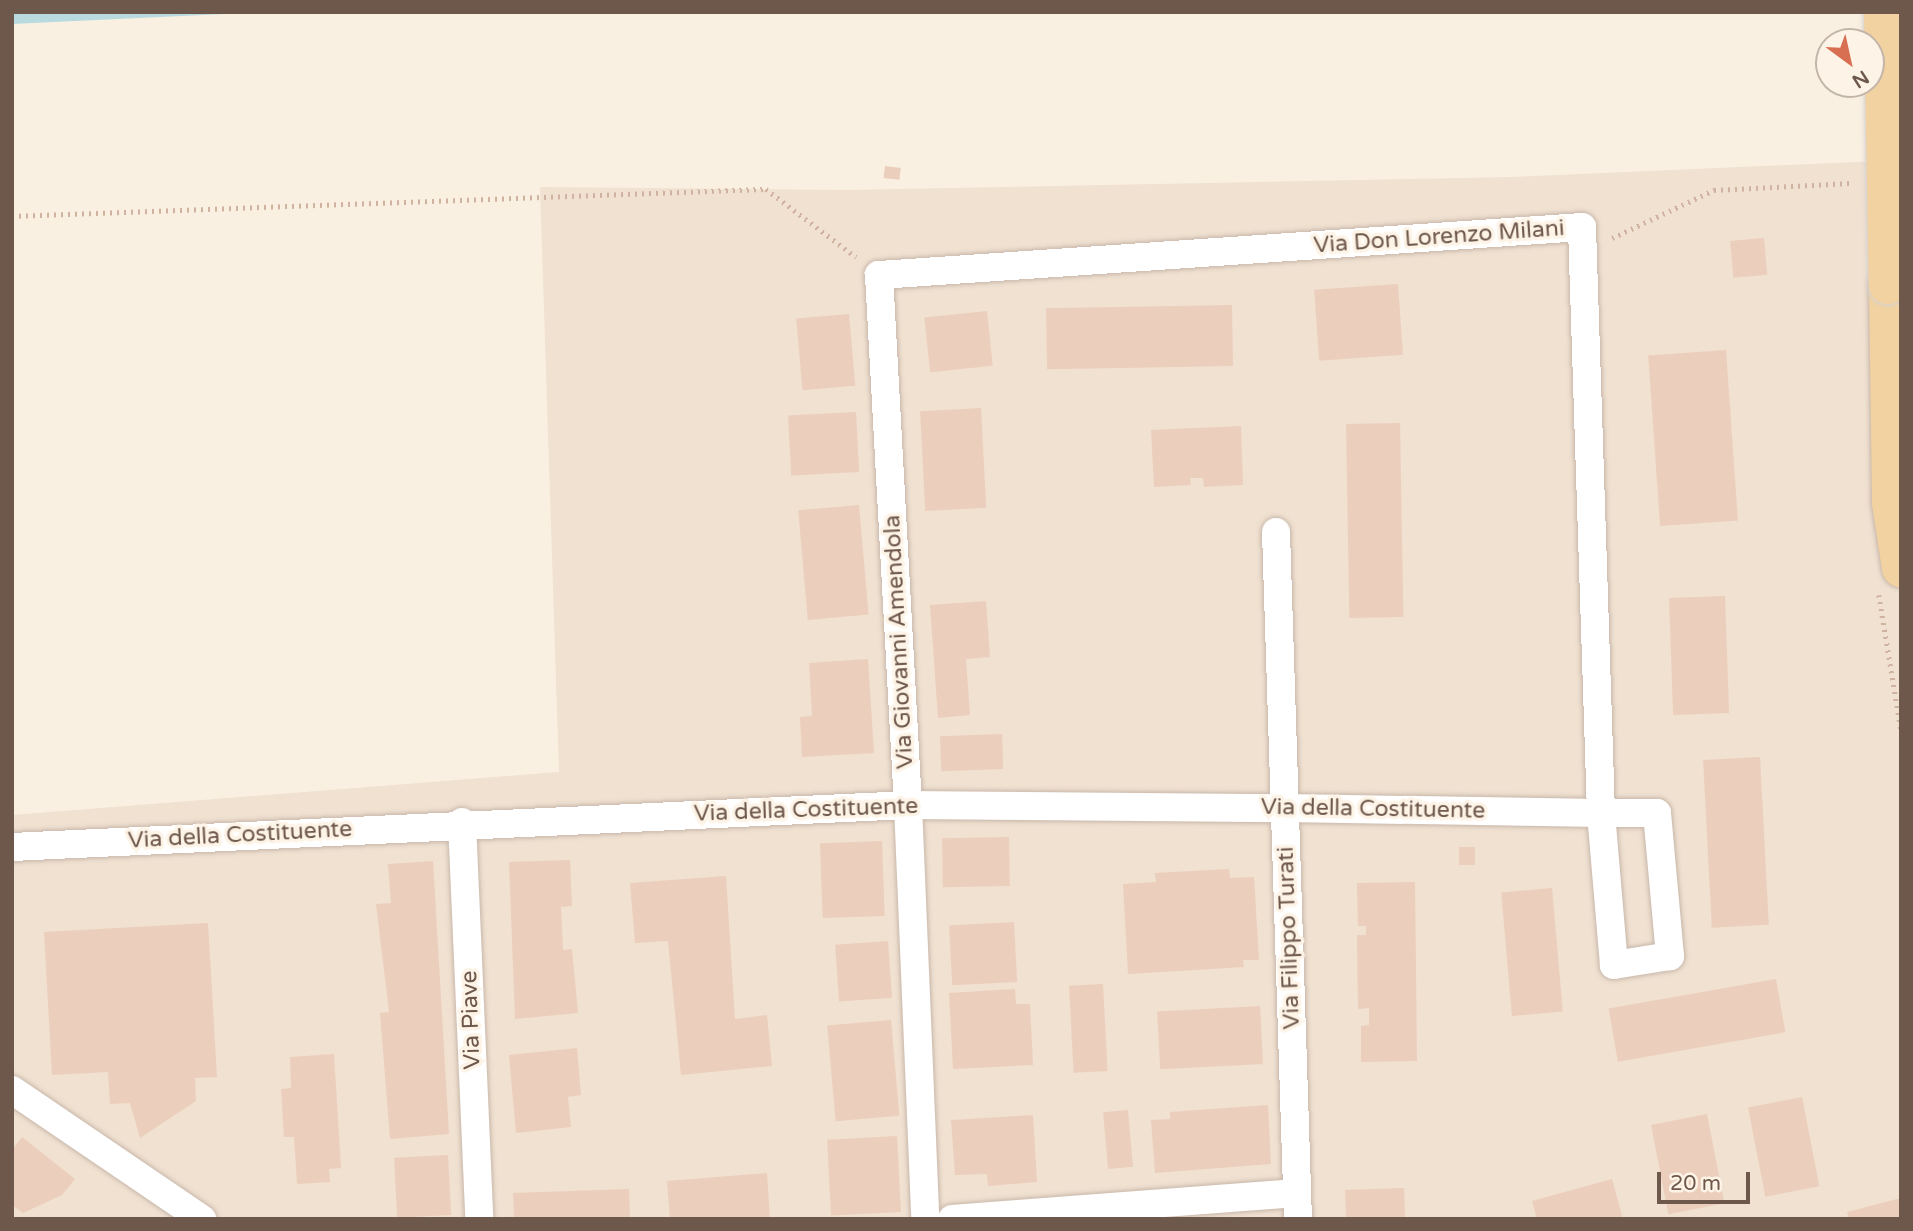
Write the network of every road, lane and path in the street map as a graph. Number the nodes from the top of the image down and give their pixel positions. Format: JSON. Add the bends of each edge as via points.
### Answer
{"nodes":[{"id":1,"x":1884,"y":12,"type":"edge"},
{"id":2,"x":1861,"y":183,"type":"dead end"},
{"id":3,"x":12,"y":216,"type":"edge"},
{"id":4,"x":1582,"y":227,"type":"junction"},
{"id":5,"x":879,"y":275,"type":"junction"},
{"id":6,"x":1276,"y":532,"type":"dead end"},
{"id":7,"x":1901,"y":569,"type":"edge"},
{"id":8,"x":908,"y":805,"type":"junction"},
{"id":9,"x":1285,"y":808,"type":"junction"},
{"id":10,"x":1601,"y":813,"type":"junction"},
{"id":11,"x":462,"y":822,"type":"junction"},
{"id":12,"x":12,"y":847,"type":"edge"},
{"id":13,"x":12,"y":1090,"type":"edge"},
{"id":14,"x":1297,"y":1206,"type":"edge"},
{"id":15,"x":202,"y":1219,"type":"edge"},
{"id":16,"x":479,"y":1219,"type":"edge"},
{"id":17,"x":925,"y":1219,"type":"edge"},
{"id":18,"x":952,"y":1219,"type":"edge"}],
"edges":[{"from":1,"to":7,"type":"main road","bridge":true,"via":[[1891,503]]},
{"from":2,"to":4,"type":"path","via":[[1714,191],[1609,239]]},
{"from":3,"to":5,"type":"path","via":[[766,189]]},
{"from":4,"to":5,"type":"street","name":"Via Don Lorenzo Milani"},
{"from":4,"to":10,"type":"street","name":"Via Don Lorenzo Milani"},
{"from":5,"to":8,"type":"street","name":"Via Giovanni Amendola"},
{"from":6,"to":9,"type":"street","name":"Via Filippo Turati"},
{"from":8,"to":9,"type":"street","name":"Via della Costituente"},
{"from":8,"to":11,"type":"street","name":"Via della Costituente"},
{"from":8,"to":17,"type":"street","name":"Via Giovanni Amendola"},
{"from":9,"to":10,"type":"street","name":"Via della Costituente"},
{"from":9,"to":14,"type":"street","name":"Via Filippo Turati"},
{"from":10,"to":10,"type":"street","name":"Via Don Lorenzo Milani","via":[[1657,813],[1670,956],[1614,965]]},
{"from":11,"to":12,"type":"street","name":"Via della Costituente"},
{"from":11,"to":16,"type":"street","name":"Via Piave"},
{"from":13,"to":15,"type":"street"},
{"from":14,"to":18,"type":"street"}]}
